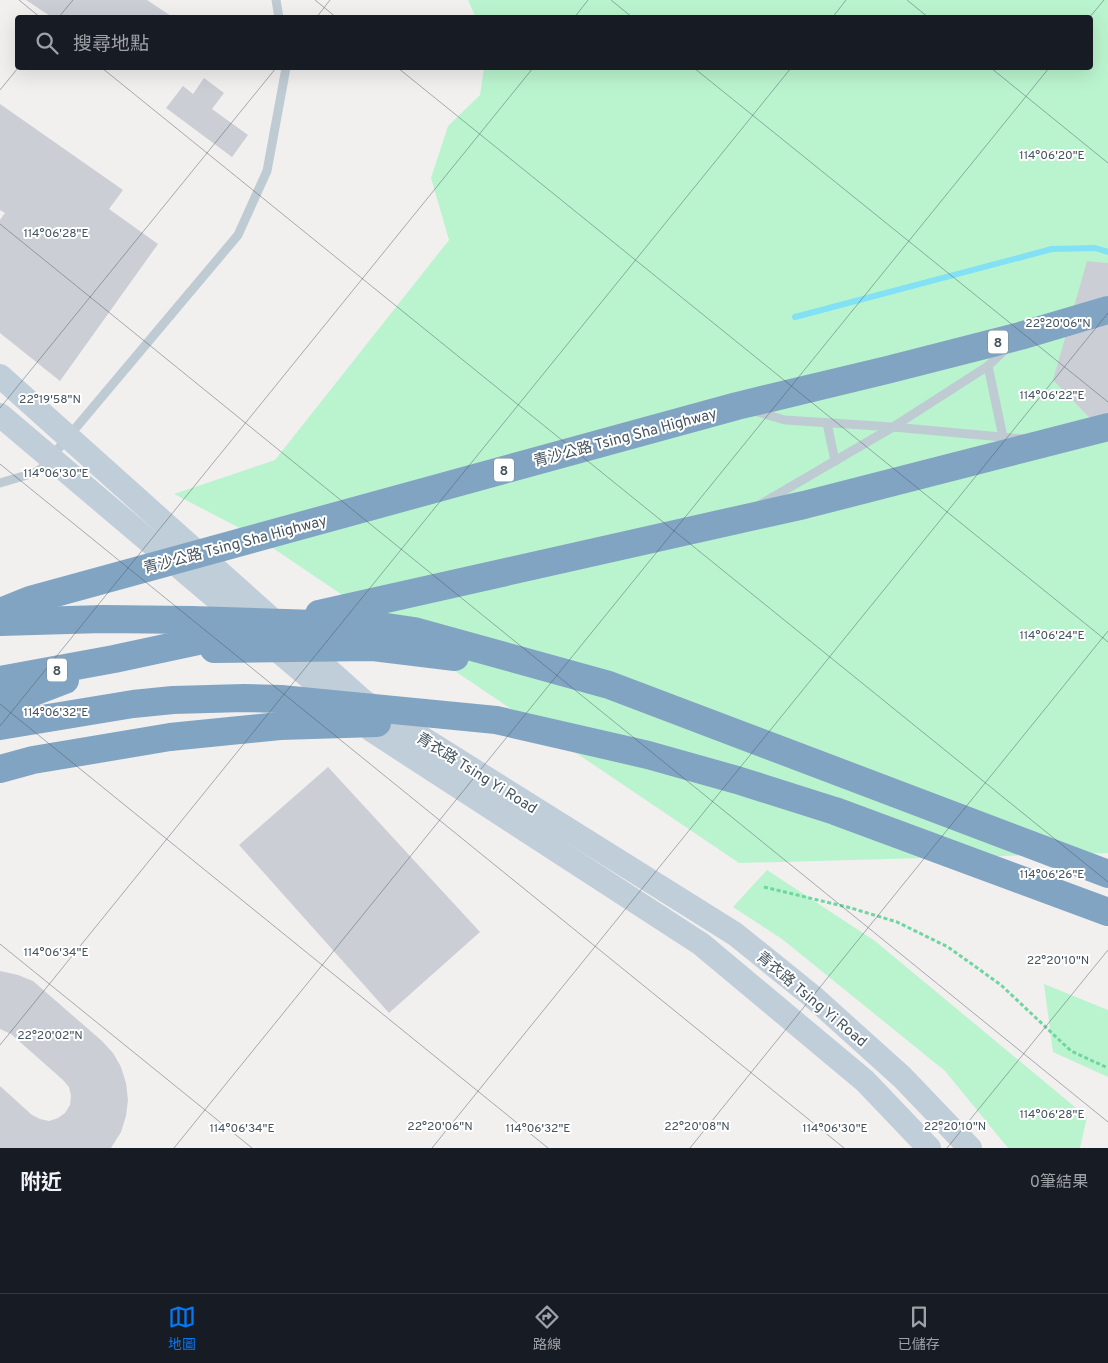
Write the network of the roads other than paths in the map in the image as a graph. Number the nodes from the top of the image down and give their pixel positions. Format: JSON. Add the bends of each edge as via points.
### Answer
{"nodes":[{"id":1,"x":276,"y":0,"type":"edge"},
{"id":2,"x":278,"y":15,"type":"edge"},
{"id":3,"x":286,"y":70,"type":"edge"},
{"id":4,"x":1108,"y":310,"type":"edge"},
{"id":5,"x":1020,"y":336,"type":"junction"},
{"id":6,"x":988,"y":366,"type":"junction"},
{"id":7,"x":0,"y":376,"type":"edge"},
{"id":8,"x":737,"y":406,"type":"junction"},
{"id":9,"x":0,"y":415,"type":"edge"},
{"id":10,"x":827,"y":423,"type":"junction"},
{"id":11,"x":893,"y":427,"type":"junction"},
{"id":12,"x":1108,"y":427,"type":"edge"},
{"id":13,"x":68,"y":437,"type":"junction"},
{"id":14,"x":1003,"y":437,"type":"junction"},
{"id":15,"x":1055,"y":442,"type":"junction"},
{"id":16,"x":51,"y":458,"type":"junction"},
{"id":17,"x":835,"y":461,"type":"junction"},
{"id":18,"x":1,"y":481,"type":"edge"},
{"id":19,"x":725,"y":524,"type":"junction"},
{"id":20,"x":30,"y":600,"type":"junction"},
{"id":21,"x":0,"y":602,"type":"edge"},
{"id":22,"x":0,"y":612,"type":"edge"},
{"id":23,"x":0,"y":622,"type":"edge"},
{"id":24,"x":114,"y":659,"type":"junction"},
{"id":25,"x":0,"y":661,"type":"edge"},
{"id":26,"x":551,"y":668,"type":"junction"},
{"id":27,"x":0,"y":680,"type":"edge"},
{"id":28,"x":0,"y":705,"type":"edge"},
{"id":29,"x":496,"y":720,"type":"junction"},
{"id":30,"x":0,"y":726,"type":"edge"},
{"id":31,"x":0,"y":769,"type":"edge"},
{"id":32,"x":1108,"y":874,"type":"edge"},
{"id":33,"x":1108,"y":912,"type":"edge"},
{"id":34,"x":929,"y":1148,"type":"edge"},
{"id":35,"x":970,"y":1148,"type":"edge"}],
"edges":[{"from":1,"to":2,"type":"lane"},
{"from":3,"to":13,"type":"lane","via":[[266,171],[238,235]]},
{"from":4,"to":5,"type":"highway","name":"青沙公路 Tsing Sha Highway","number":"8"},
{"from":5,"to":6,"type":"lane"},
{"from":5,"to":8,"type":"highway","name":"青沙公路 Tsing Sha Highway","number":"8"},
{"from":6,"to":11,"type":"lane"},
{"from":6,"to":14,"type":"lane"},
{"from":7,"to":13,"type":"main road","name":"青衣路 Tsing Yi Road"},
{"from":8,"to":10,"type":"lane","via":[[785,420]]},
{"from":8,"to":20,"type":"highway","name":"青沙公路 Tsing Sha Highway","number":"8"},
{"from":9,"to":16,"type":"main road","name":"青衣路 Tsing Yi Road"},
{"from":10,"to":11,"type":"lane"},
{"from":10,"to":17,"type":"lane"},
{"from":11,"to":14,"type":"lane"},
{"from":11,"to":17,"type":"lane"},
{"from":12,"to":15,"type":"highway","number":"8"},
{"from":13,"to":16,"type":"lane"},
{"from":13,"to":35,"type":"main road","name":"青衣路 Tsing Yi Road","via":[[363,701],[735,934],[812,996],[895,1071]]},
{"from":14,"to":15,"type":"lane"},
{"from":15,"to":19,"type":"highway","number":"8"},
{"from":16,"to":18,"type":"lane","via":[[34,473]]},
{"from":16,"to":34,"type":"main road","name":"青衣路 Tsing Yi Road","via":[[373,731],[701,944],[865,1082]]},
{"from":17,"to":19,"type":"lane"},
{"from":19,"to":24,"type":"highway","number":"8"},
{"from":20,"to":21,"type":"highway"},
{"from":20,"to":22,"type":"highway","name":"青沙公路 Tsing Sha Highway","number":"8"},
{"from":23,"to":26,"type":"highway","via":[[103,619],[380,626]]},
{"from":24,"to":27,"type":"highway","number":"8"},
{"from":24,"to":28,"type":"highway"},
{"from":25,"to":26,"type":"highway","via":[[107,651],[373,647]]},
{"from":26,"to":32,"type":"highway","via":[[609,685]]},
{"from":29,"to":30,"type":"highway","via":[[244,698],[133,704]]},
{"from":29,"to":31,"type":"highway","via":[[248,728],[170,737],[33,760]]},
{"from":29,"to":33,"type":"highway","via":[[648,755],[737,780],[835,811]]}]}
